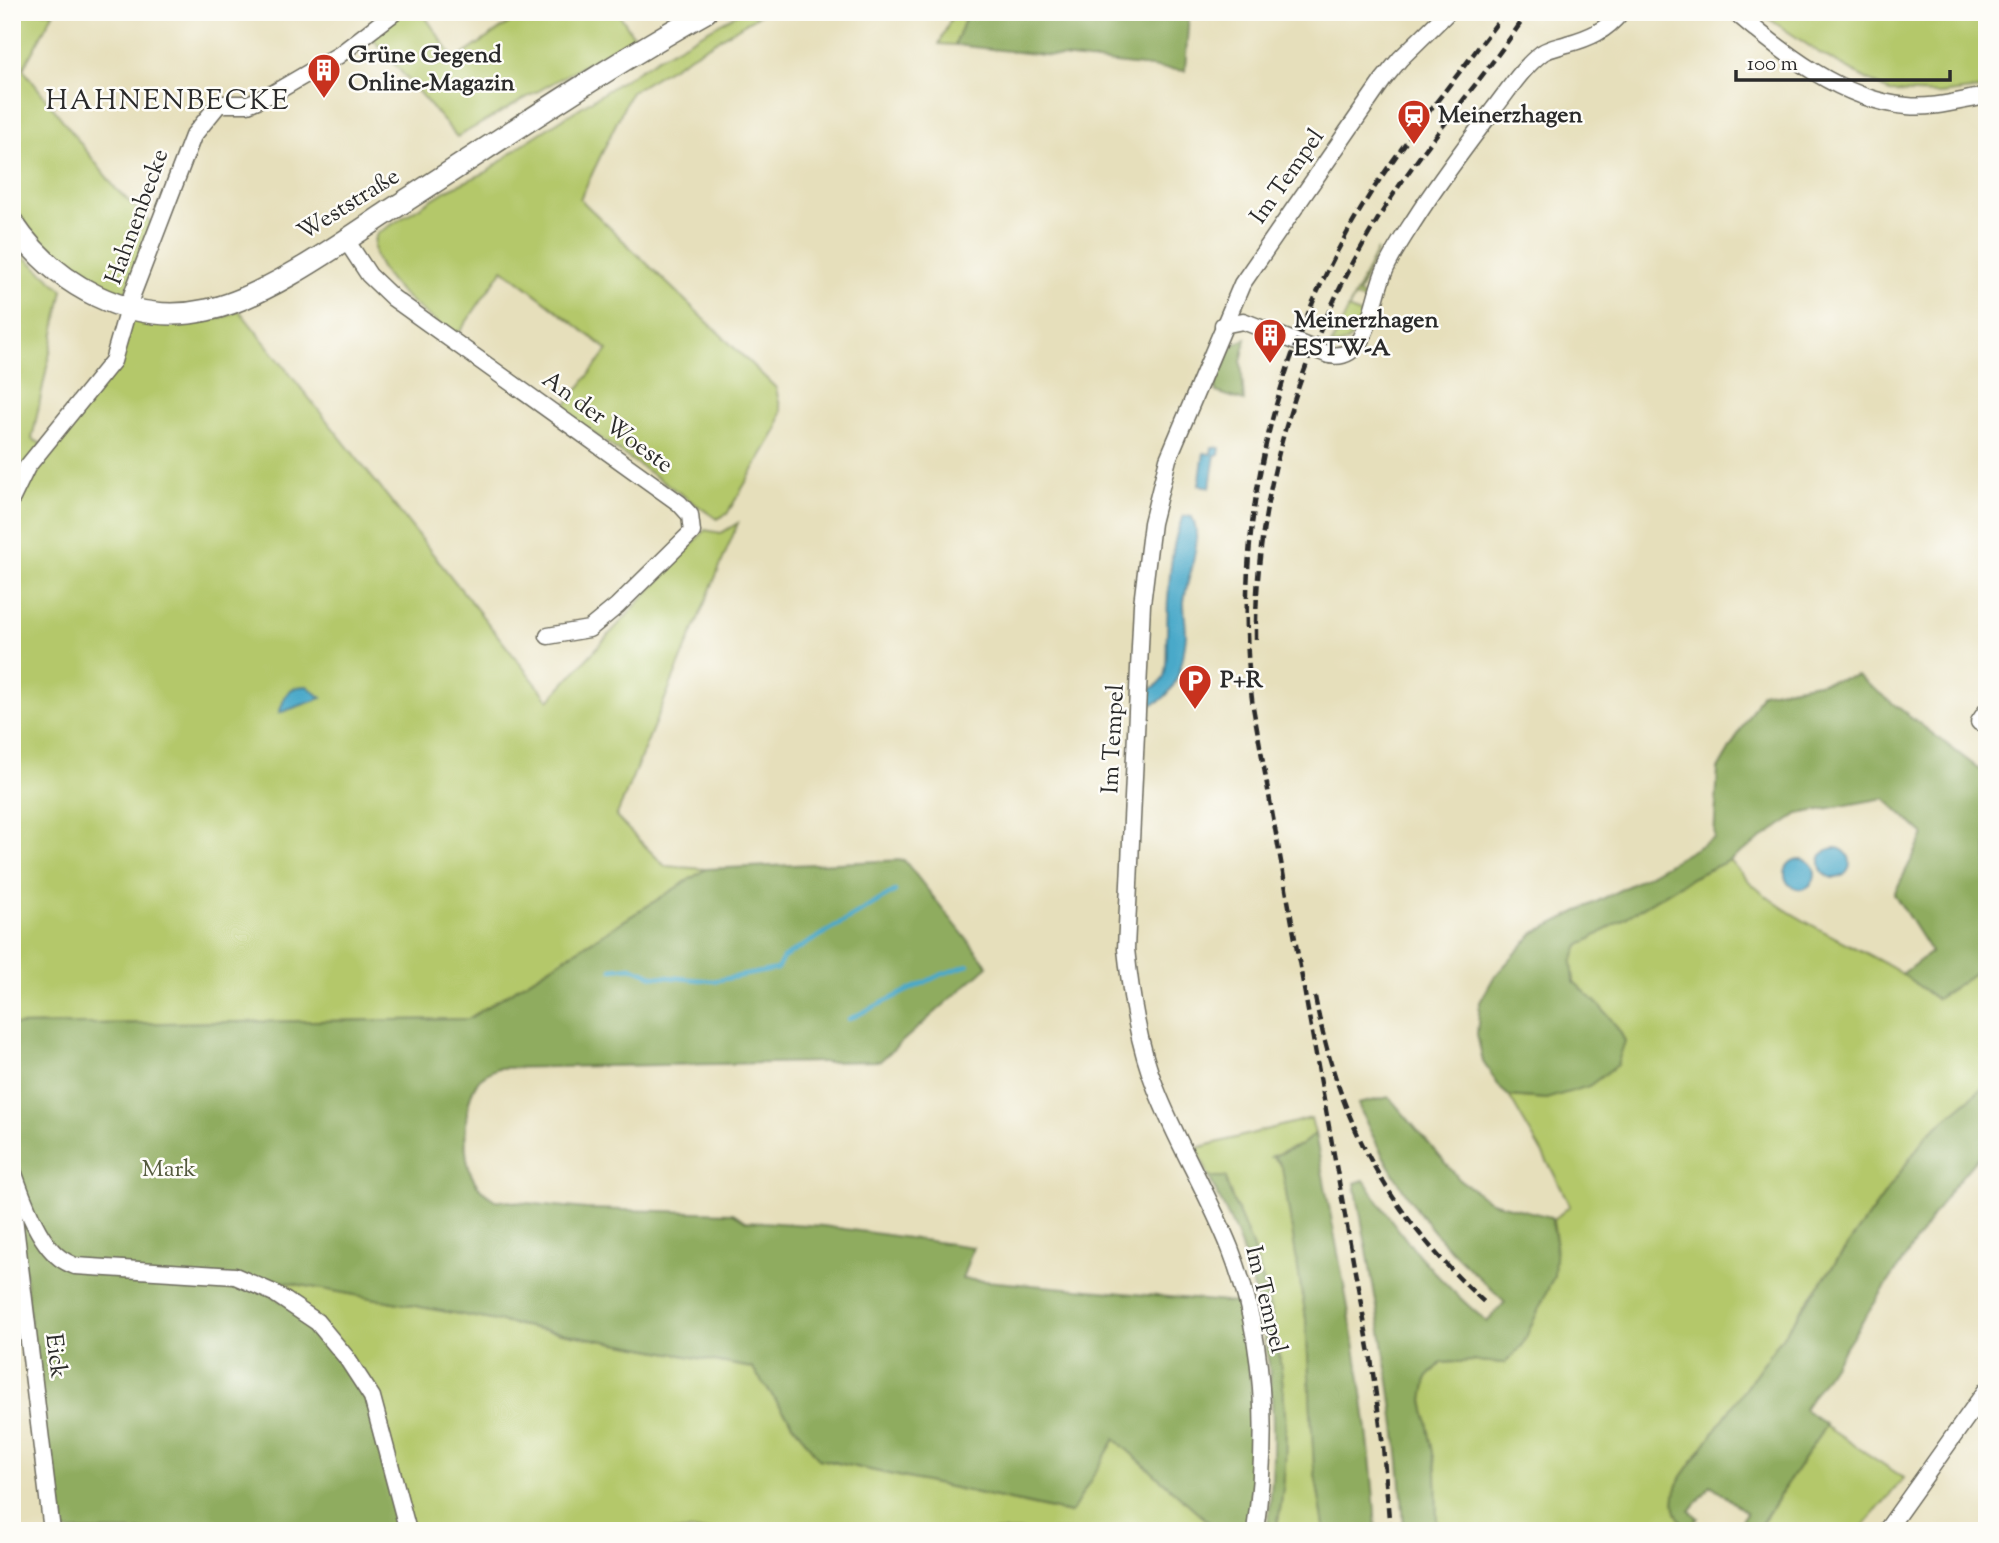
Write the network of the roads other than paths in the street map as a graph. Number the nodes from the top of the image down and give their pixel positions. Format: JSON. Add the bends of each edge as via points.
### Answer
{"nodes":[{"id":1,"x":395,"y":12,"type":"edge"},
{"id":2,"x":706,"y":12,"type":"edge"},
{"id":3,"x":1448,"y":12,"type":"edge"},
{"id":4,"x":1621,"y":12,"type":"edge"},
{"id":5,"x":1735,"y":12,"type":"edge"},
{"id":6,"x":1987,"y":96,"type":"edge"},
{"id":7,"x":12,"y":222,"type":"edge"},
{"id":8,"x":346,"y":240,"type":"junction"},
{"id":9,"x":130,"y":308,"type":"junction"},
{"id":10,"x":1223,"y":325,"type":"junction"},
{"id":11,"x":12,"y":498,"type":"edge"},
{"id":12,"x":548,"y":636,"type":"dead end"},
{"id":13,"x":12,"y":1168,"type":"edge"},
{"id":14,"x":19,"y":1189,"type":"junction"},
{"id":15,"x":1987,"y":1389,"type":"edge"},
{"id":16,"x":52,"y":1531,"type":"edge"},
{"id":17,"x":408,"y":1531,"type":"edge"},
{"id":18,"x":1255,"y":1531,"type":"edge"},
{"id":19,"x":1886,"y":1531,"type":"edge"}],
"edges":[{"from":1,"to":9,"type":"street","name":"Hahnenbecke","via":[[339,55],[274,93],[248,104],[219,104],[193,136]]},
{"from":2,"to":8,"type":"main road","name":"Weststraße"},
{"from":3,"to":10,"type":"street","name":"Im Tempel","via":[[1383,79],[1242,284]]},
{"from":4,"to":10,"type":"street","via":[[1604,29],[1545,51],[1523,71],[1415,219],[1384,271],[1362,338],[1350,352],[1329,355],[1243,321]]},
{"from":5,"to":6,"type":"street","via":[[1820,75],[1883,102],[1920,107]]},
{"from":7,"to":9,"type":"main road","name":"Weststraße","via":[[57,273],[96,296]]},
{"from":8,"to":9,"type":"main road","name":"Weststraße","via":[[257,291],[206,311],[159,313]]},
{"from":8,"to":12,"type":"street","name":"An der Woeste","via":[[369,275],[393,298],[680,502],[690,514],[692,532],[617,606],[589,629]]},
{"from":9,"to":11,"type":"street","via":[[113,360],[27,467]]},
{"from":10,"to":18,"type":"street","name":"Im Tempel","via":[[1168,459],[1152,523],[1142,604],[1126,949],[1139,1034],[1155,1087],[1230,1249],[1249,1310],[1263,1421]]},
{"from":13,"to":14,"type":"street"},
{"from":14,"to":16,"type":"street","name":"Eick","via":[[13,1209]]},
{"from":14,"to":17,"type":"street","via":[[48,1246],[75,1266],[235,1276],[274,1293],[317,1322],[372,1398]]},
{"from":15,"to":19,"type":"street"}]}
